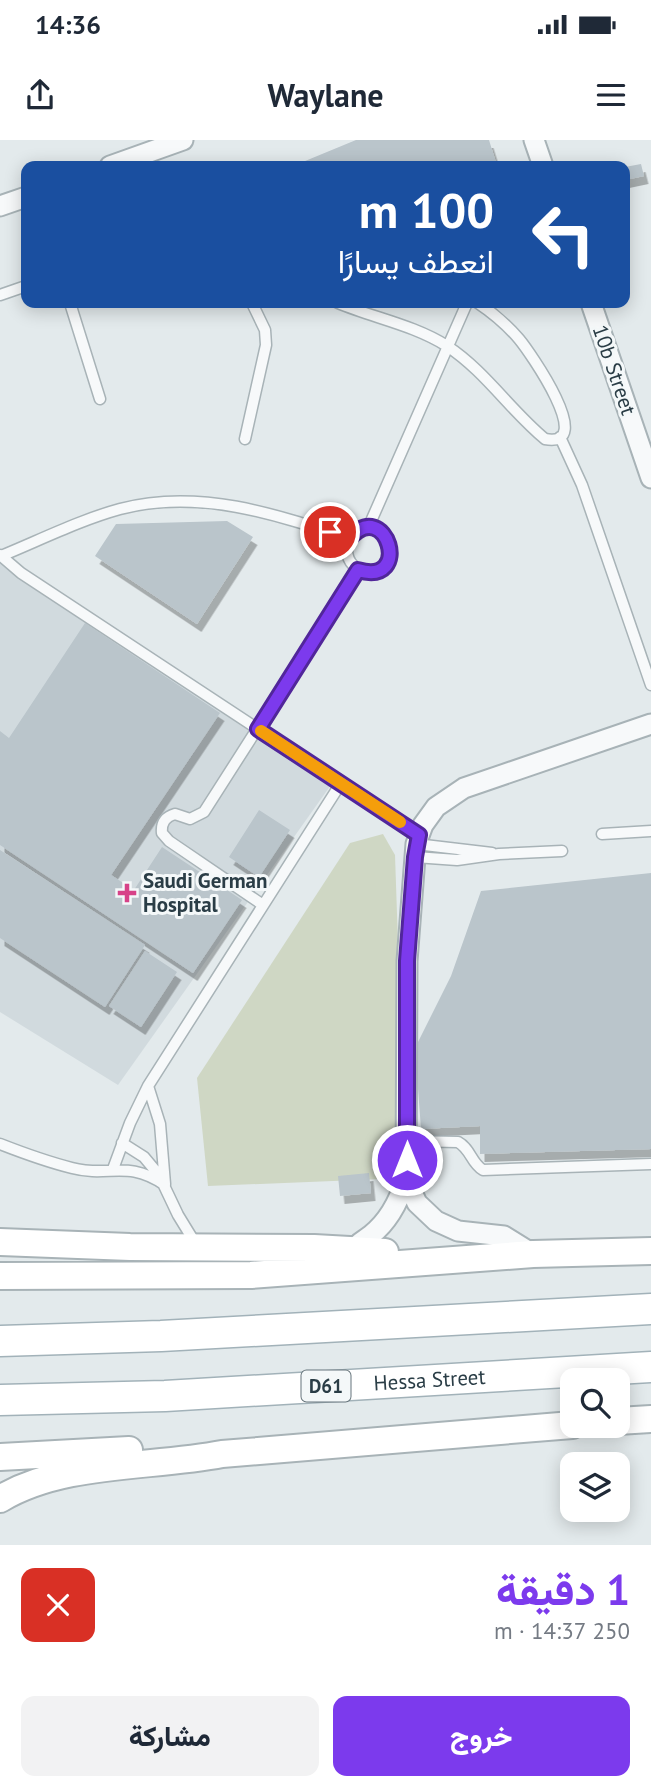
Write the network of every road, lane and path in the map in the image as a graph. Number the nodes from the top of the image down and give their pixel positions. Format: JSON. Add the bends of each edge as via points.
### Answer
{"nodes":[{"id":1,"x":183,"y":140,"type":"edge"},
{"id":2,"x":534,"y":140,"type":"edge"},
{"id":3,"x":124,"y":161,"type":"edge"},
{"id":4,"x":541,"y":161,"type":"edge"},
{"id":5,"x":21,"y":199,"type":"edge"},
{"id":6,"x":0,"y":206,"type":"edge"},
{"id":7,"x":21,"y":288,"type":"edge"},
{"id":8,"x":0,"y":295,"type":"edge"},
{"id":9,"x":72,"y":308,"type":"edge"},
{"id":10,"x":254,"y":308,"type":"edge"},
{"id":11,"x":352,"y":308,"type":"edge"},
{"id":12,"x":465,"y":308,"type":"edge"},
{"id":13,"x":484,"y":308,"type":"edge"},
{"id":14,"x":593,"y":308,"type":"edge"},
{"id":15,"x":447,"y":346,"type":"junction"},
{"id":16,"x":100,"y":399,"type":"dead end"},
{"id":17,"x":560,"y":437,"type":"junction"},
{"id":18,"x":245,"y":439,"type":"dead end"},
{"id":19,"x":651,"y":478,"type":"edge"},
{"id":20,"x":368,"y":528,"type":"junction"},
{"id":21,"x":349,"y":539,"type":"junction"},
{"id":22,"x":0,"y":555,"type":"edge"},
{"id":23,"x":358,"y":570,"type":"junction"},
{"id":24,"x":651,"y":685,"type":"edge"},
{"id":25,"x":651,"y":724,"type":"edge"},
{"id":26,"x":258,"y":729,"type":"junction"},
{"id":27,"x":341,"y":783,"type":"junction"},
{"id":28,"x":651,"y":831,"type":"edge"},
{"id":29,"x":602,"y":834,"type":"dead end"},
{"id":30,"x":417,"y":845,"type":"junction"},
{"id":31,"x":562,"y":851,"type":"dead end"},
{"id":32,"x":263,"y":905,"type":"junction"},
{"id":33,"x":148,"y":1086,"type":"junction"},
{"id":34,"x":407,"y":1140,"type":"junction"},
{"id":35,"x":122,"y":1143,"type":"junction"},
{"id":36,"x":0,"y":1144,"type":"edge"},
{"id":37,"x":651,"y":1164,"type":"edge"},
{"id":38,"x":113,"y":1169,"type":"junction"},
{"id":39,"x":406,"y":1179,"type":"junction"},
{"id":40,"x":165,"y":1185,"type":"junction"},
{"id":41,"x":0,"y":1242,"type":"edge"},
{"id":42,"x":197,"y":1247,"type":"junction"},
{"id":43,"x":354,"y":1250,"type":"junction"},
{"id":44,"x":651,"y":1251,"type":"edge"},
{"id":45,"x":533,"y":1254,"type":"junction"},
{"id":46,"x":481,"y":1258,"type":"junction"},
{"id":47,"x":2,"y":1275,"type":"edge"},
{"id":48,"x":651,"y":1309,"type":"edge"},
{"id":49,"x":0,"y":1341,"type":"edge"},
{"id":50,"x":651,"y":1367,"type":"edge"},
{"id":51,"x":0,"y":1400,"type":"edge"},
{"id":52,"x":651,"y":1419,"type":"edge"},
{"id":53,"x":630,"y":1420,"type":"edge"},
{"id":54,"x":560,"y":1426,"type":"edge"},
{"id":55,"x":222,"y":1454,"type":"junction"},
{"id":56,"x":0,"y":1457,"type":"edge"},
{"id":57,"x":0,"y":1499,"type":"edge"}],
"edges":[{"from":1,"to":3,"type":"street"},
{"from":2,"to":4,"type":"street"},
{"from":5,"to":6,"type":"street"},
{"from":7,"to":8,"type":"lane"},
{"from":9,"to":16,"type":"lane"},
{"from":10,"to":18,"type":"lane","via":[[265,330],[266,345]]},
{"from":11,"to":15,"type":"lane"},
{"from":12,"to":15,"type":"lane"},
{"from":13,"to":17,"type":"lane","via":[[507,326],[544,375],[564,417]]},
{"from":14,"to":19,"type":"street","name":"10b Street"},
{"from":15,"to":17,"type":"lane","via":[[469,362],[541,435],[550,440]]},
{"from":15,"to":20,"type":"lane"},
{"from":17,"to":24,"type":"lane","via":[[582,485]]},
{"from":20,"to":21,"type":"lane"},
{"from":20,"to":23,"type":"lane","via":[[387,538],[391,552],[380,570]]},
{"from":21,"to":22,"type":"lane","via":[[234,505],[180,502],[120,509]]},
{"from":21,"to":23,"type":"lane","via":[[348,560]]},
{"from":22,"to":26,"type":"lane"},
{"from":23,"to":26,"type":"lane"},
{"from":25,"to":30,"type":"street","via":[[464,788],[436,807]]},
{"from":26,"to":27,"type":"lane"},
{"from":26,"to":32,"type":"lane","via":[[204,812],[190,819],[174,814],[165,818],[161,828],[169,841]]},
{"from":27,"to":30,"type":"lane"},
{"from":27,"to":32,"type":"lane"},
{"from":28,"to":29,"type":"lane"},
{"from":30,"to":31,"type":"lane","via":[[457,860]]},
{"from":30,"to":34,"type":"street","via":[[407,961]]},
{"from":32,"to":33,"type":"lane"},
{"from":33,"to":35,"type":"lane"},
{"from":33,"to":40,"type":"lane","via":[[163,1144]]},
{"from":34,"to":37,"type":"lane","via":[[458,1142],[484,1170]]},
{"from":34,"to":39,"type":"street"},
{"from":35,"to":38,"type":"lane"},
{"from":35,"to":40,"type":"lane","via":[[152,1165]]},
{"from":36,"to":38,"type":"lane","via":[[71,1168]]},
{"from":38,"to":40,"type":"lane","via":[[140,1171]]},
{"from":39,"to":43,"type":"street","via":[[392,1212]]},
{"from":39,"to":45,"type":"street","via":[[417,1203],[436,1221],[458,1231],[504,1236]]},
{"from":40,"to":42,"type":"lane"},
{"from":41,"to":42,"type":"main road"},
{"from":42,"to":43,"type":"main road"},
{"from":43,"to":46,"type":"main road"},
{"from":44,"to":45,"type":"main road"},
{"from":45,"to":46,"type":"main road"},
{"from":46,"to":47,"type":"main road","via":[[251,1275]]},
{"from":48,"to":49,"type":"main road"},
{"from":50,"to":51,"type":"main road","name":"Hessa Street","number":"D61","via":[[165,1396]]},
{"from":52,"to":53,"type":"main road"},
{"from":54,"to":55,"type":"main road"},
{"from":55,"to":56,"type":"main road","via":[[131,1450]]},
{"from":55,"to":57,"type":"main road","via":[[65,1475],[33,1483]]}]}
